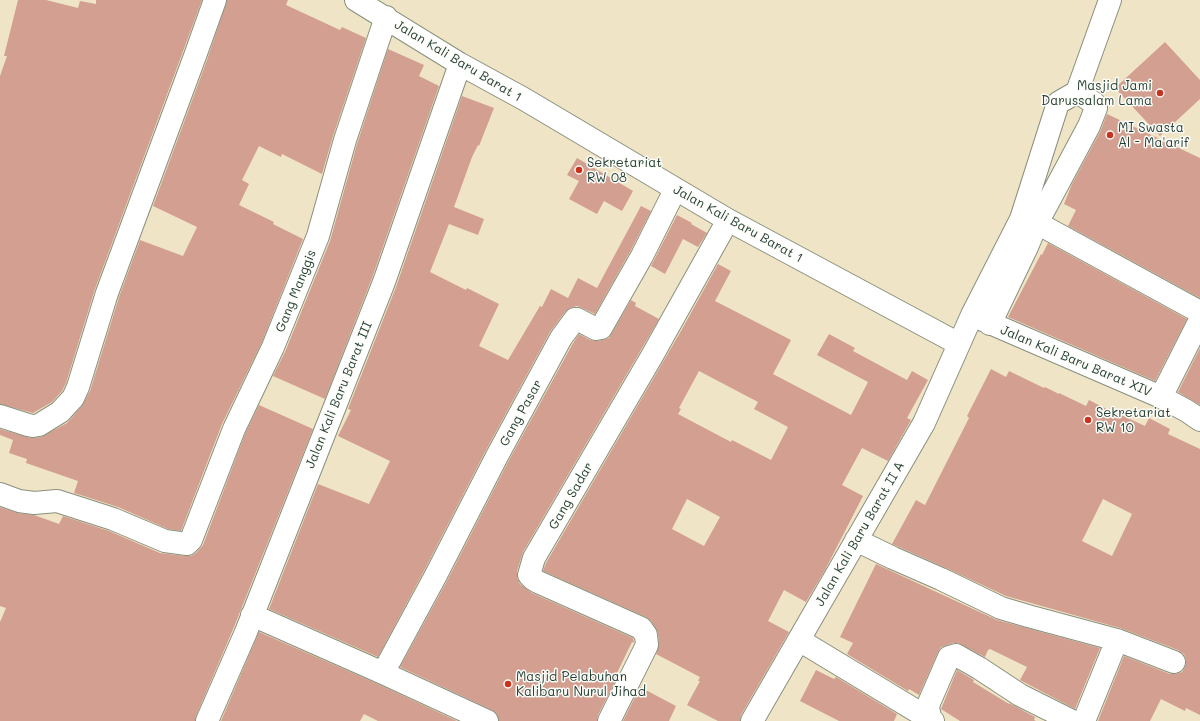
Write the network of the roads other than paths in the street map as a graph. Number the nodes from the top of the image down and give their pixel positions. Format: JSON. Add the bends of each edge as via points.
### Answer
{"nodes":[{"id":1,"x":215,"y":0,"type":"edge"},
{"id":2,"x":356,"y":0,"type":"edge"},
{"id":3,"x":1110,"y":0,"type":"edge"},
{"id":4,"x":386,"y":18,"type":"junction"},
{"id":5,"x":460,"y":64,"type":"junction"},
{"id":6,"x":1077,"y":92,"type":"junction"},
{"id":7,"x":675,"y":190,"type":"junction"},
{"id":8,"x":728,"y":220,"type":"junction"},
{"id":9,"x":1036,"y":223,"type":"junction"},
{"id":10,"x":1200,"y":312,"type":"edge"},
{"id":11,"x":981,"y":319,"type":"junction"},
{"id":12,"x":1200,"y":320,"type":"edge"},
{"id":13,"x":959,"y":344,"type":"junction"},
{"id":14,"x":1161,"y":397,"type":"junction"},
{"id":15,"x":0,"y":416,"type":"edge"},
{"id":16,"x":1200,"y":420,"type":"edge"},
{"id":17,"x":0,"y":494,"type":"edge"},
{"id":18,"x":856,"y":540,"type":"junction"},
{"id":19,"x":252,"y":615,"type":"junction"},
{"id":20,"x":799,"y":640,"type":"junction"},
{"id":21,"x":1116,"y":640,"type":"junction"},
{"id":22,"x":1174,"y":662,"type":"dead end"},
{"id":23,"x":383,"y":673,"type":"junction"},
{"id":24,"x":207,"y":721,"type":"edge"},
{"id":25,"x":487,"y":721,"type":"edge"},
{"id":26,"x":609,"y":721,"type":"edge"},
{"id":27,"x":752,"y":721,"type":"edge"},
{"id":28,"x":932,"y":721,"type":"edge"},
{"id":29,"x":1072,"y":721,"type":"edge"},
{"id":30,"x":1084,"y":721,"type":"edge"}],
"edges":[{"from":1,"to":15,"type":"street","via":[[107,293],[73,398],[60,412],[33,426]]},
{"from":2,"to":4,"type":"street","name":"Jalan Kali Baru Barat 1"},
{"from":3,"to":6,"type":"street"},
{"from":4,"to":5,"type":"street","name":"Jalan Kali Baru Barat 1"},
{"from":4,"to":17,"type":"street","name":"Gang Manggis","via":[[345,140],[318,236],[273,347],[234,429],[191,540],[187,544],[165,541],[112,519],[57,501],[34,503]]},
{"from":5,"to":7,"type":"street","name":"Jalan Kali Baru Barat 1","via":[[524,99]]},
{"from":5,"to":19,"type":"street","name":"Jalan Kali Baru Barat III","via":[[384,282]]},
{"from":6,"to":9,"type":"street","via":[[1094,102],[1096,108],[1089,126]]},
{"from":6,"to":11,"type":"street","via":[[1058,103],[1021,219]]},
{"from":7,"to":8,"type":"street","name":"Jalan Kali Baru Barat 1"},
{"from":7,"to":23,"type":"street","name":"Gang Pasar","via":[[642,256],[601,328],[596,330],[575,319],[561,338]]},
{"from":8,"to":13,"type":"street","name":"Jalan Kali Baru Barat 1"},
{"from":8,"to":26,"type":"street","name":"Gang Sadar","via":[[534,558],[529,575],[538,582],[641,628],[646,634],[647,645]]},
{"from":9,"to":10,"type":"street"},
{"from":9,"to":11,"type":"street","via":[[1027,247]]},
{"from":11,"to":13,"type":"street","name":"Jalan Kali Baru Barat II A"},
{"from":11,"to":14,"type":"street","name":"Jalan Kali Baru Barat XIV"},
{"from":12,"to":14,"type":"street"},
{"from":13,"to":18,"type":"street","name":"Jalan Kali Baru Barat II A","via":[[924,423]]},
{"from":14,"to":16,"type":"street","name":"Jalan Kali Baru Barat XIV"},
{"from":18,"to":20,"type":"street","name":"Jalan Kali Baru Barat II A"},
{"from":18,"to":21,"type":"street","via":[[1001,608]]},
{"from":19,"to":23,"type":"street"},
{"from":19,"to":24,"type":"street","name":"Jalan Kali Baru Barat III"},
{"from":20,"to":27,"type":"street","name":"Jalan Kali Baru Barat II A"},
{"from":20,"to":28,"type":"street"},
{"from":21,"to":22,"type":"street"},
{"from":21,"to":30,"type":"street"},
{"from":23,"to":25,"type":"street"},
{"from":28,"to":29,"type":"street","via":[[929,703],[949,657],[956,655],[1020,695]]}]}
